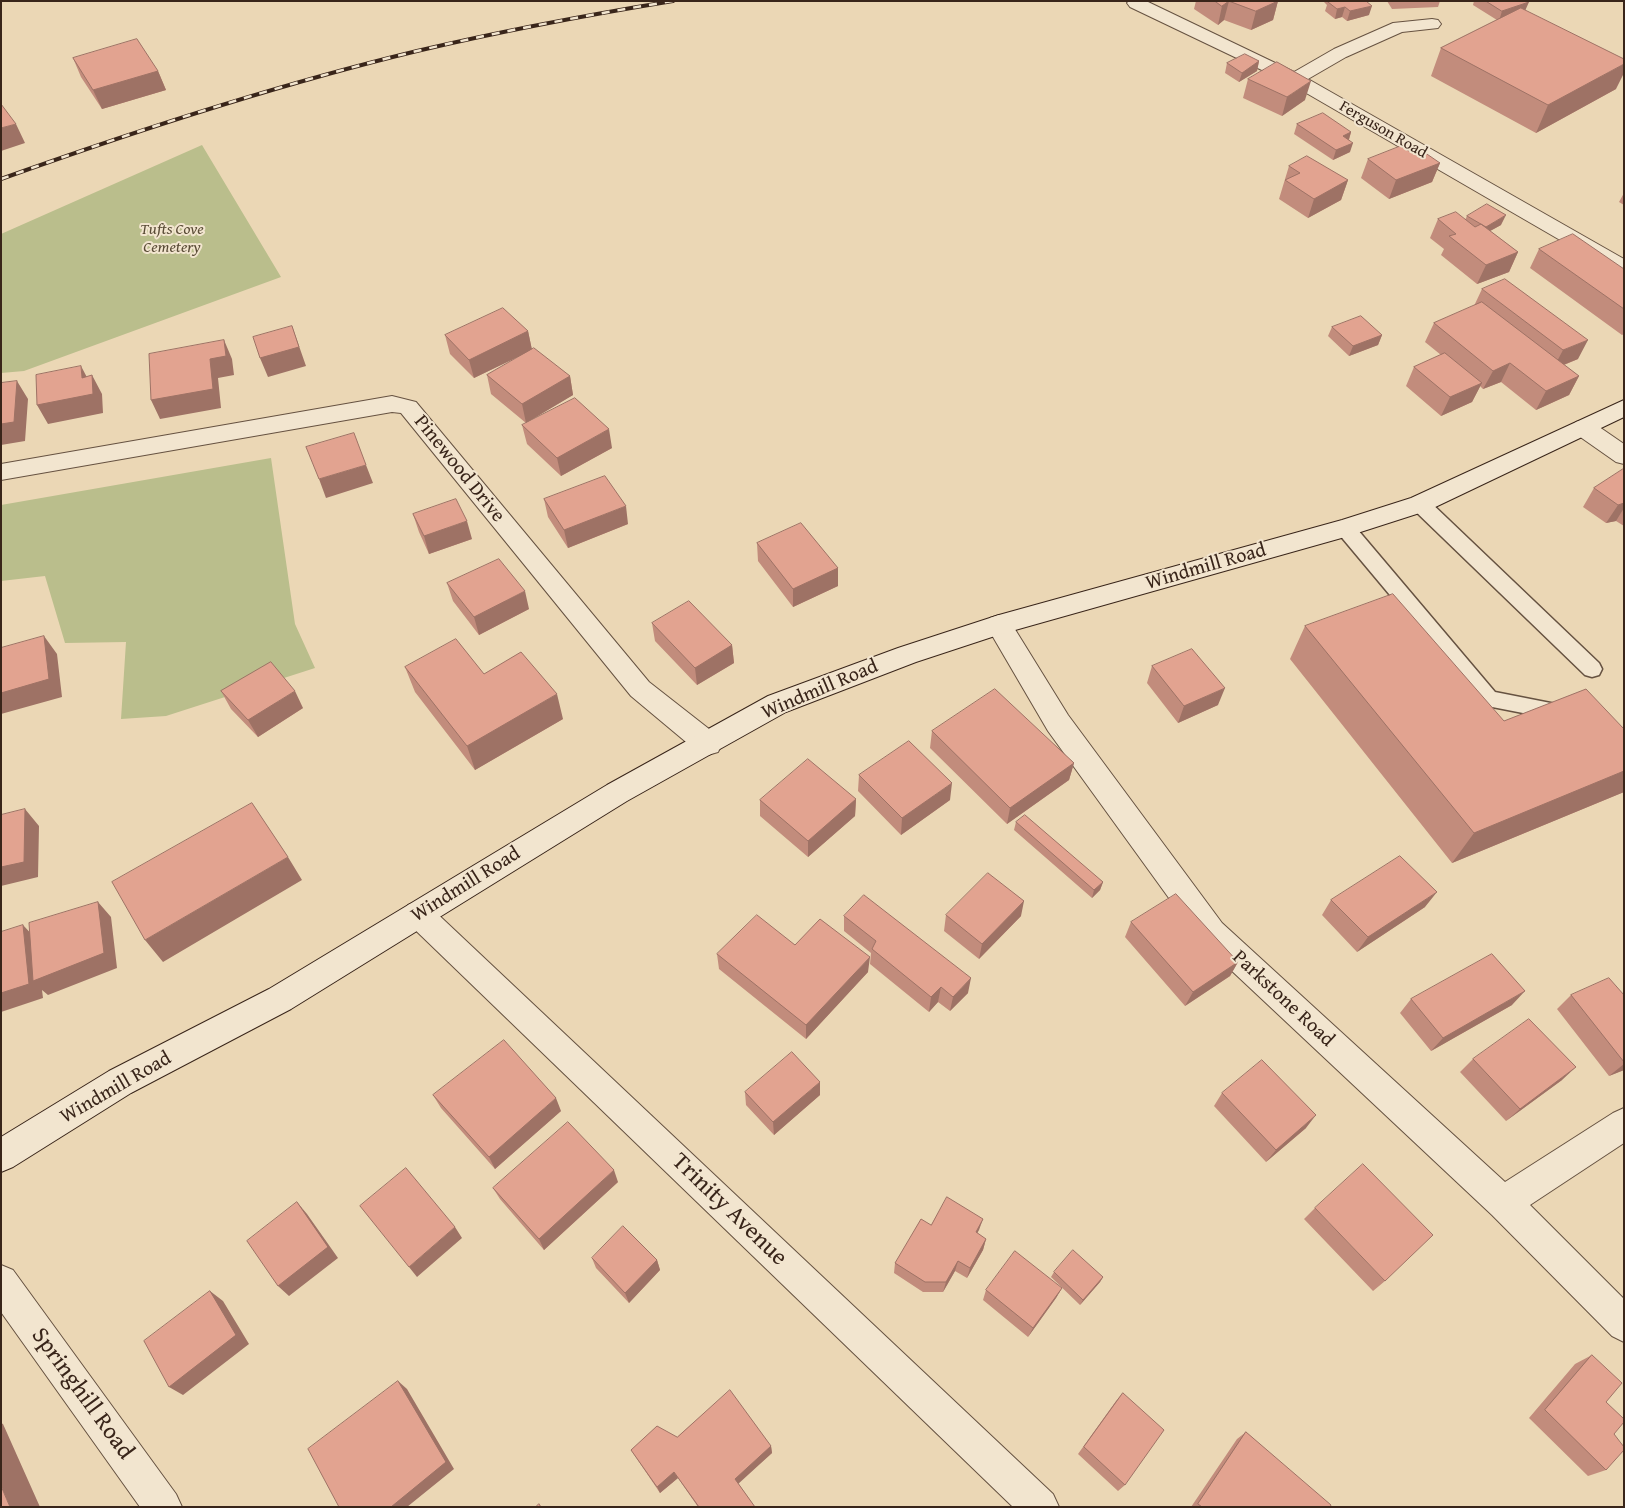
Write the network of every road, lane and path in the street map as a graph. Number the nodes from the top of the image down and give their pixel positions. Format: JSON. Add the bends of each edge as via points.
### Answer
{"nodes":[{"id":1,"x":1136,"y":3,"type":"dead end"},
{"id":2,"x":1432,"y":24,"type":"dead end"},
{"id":3,"x":1295,"y":79,"type":"junction"},
{"id":4,"x":1624,"y":268,"type":"edge"},
{"id":5,"x":1624,"y":408,"type":"edge"},
{"id":6,"x":1584,"y":428,"type":"junction"},
{"id":7,"x":1624,"y":456,"type":"edge"},
{"id":8,"x":1,"y":472,"type":"edge"},
{"id":9,"x":1420,"y":504,"type":"junction"},
{"id":10,"x":1345,"y":528,"type":"junction"},
{"id":11,"x":999,"y":626,"type":"junction"},
{"id":12,"x":1592,"y":669,"type":"dead end"},
{"id":13,"x":1581,"y":728,"type":"edge"},
{"id":14,"x":708,"y":744,"type":"junction"},
{"id":15,"x":418,"y":914,"type":"junction"},
{"id":16,"x":1624,"y":1124,"type":"edge"},
{"id":17,"x":1,"y":1156,"type":"edge"},
{"id":18,"x":1504,"y":1203,"type":"junction"},
{"id":19,"x":1,"y":1282,"type":"edge"},
{"id":20,"x":1624,"y":1324,"type":"edge"},
{"id":21,"x":163,"y":1507,"type":"edge"},
{"id":22,"x":1040,"y":1507,"type":"edge"}],
"edges":[{"from":1,"to":3,"type":"street","name":"Ferguson Road"},
{"from":2,"to":3,"type":"street","via":[[1399,26],[1340,53]]},
{"from":3,"to":4,"type":"street","name":"Ferguson Road"},
{"from":5,"to":6,"type":"street","name":"Windmill Road"},
{"from":6,"to":7,"type":"street"},
{"from":6,"to":9,"type":"street","name":"Windmill Road"},
{"from":8,"to":14,"type":"street","name":"Pinewood Drive","via":[[392,404],[408,407],[640,689]]},
{"from":9,"to":10,"type":"street","name":"Windmill Road"},
{"from":9,"to":12,"type":"lane"},
{"from":10,"to":11,"type":"street","name":"Windmill Road"},
{"from":10,"to":13,"type":"lane","via":[[1489,699],[1568,714]]},
{"from":11,"to":14,"type":"street","name":"Windmill Road","via":[[907,655],[777,704]]},
{"from":11,"to":18,"type":"street","name":"Parkstone Road","via":[[1058,722],[1211,932]]},
{"from":14,"to":15,"type":"street","name":"Windmill Road","via":[[617,793]]},
{"from":15,"to":17,"type":"street","name":"Windmill Road","via":[[280,999],[120,1082]]},
{"from":15,"to":22,"type":"street","name":"Trinity Avenue"},
{"from":16,"to":18,"type":"street"},
{"from":18,"to":20,"type":"street","name":"Parkstone Road"},
{"from":19,"to":21,"type":"street","name":"Springhill Road"}]}
